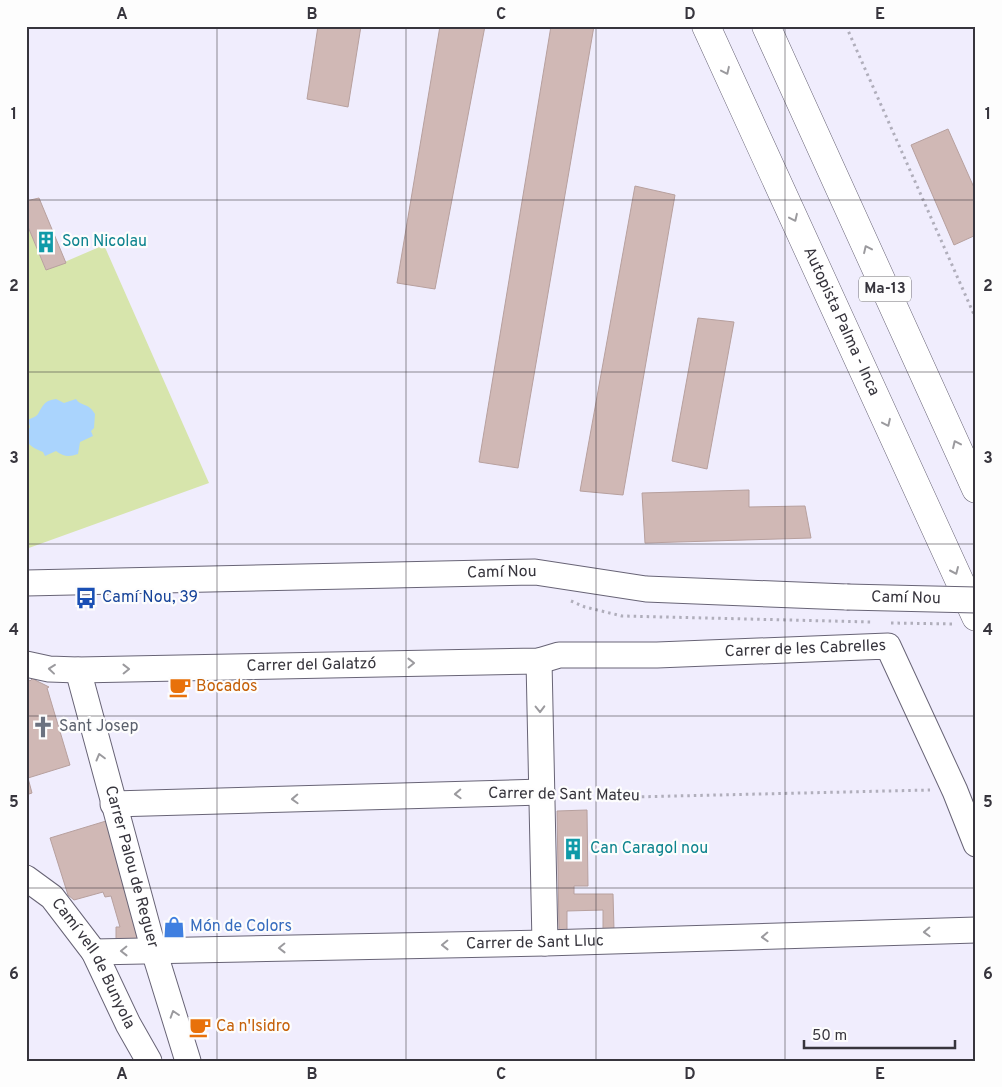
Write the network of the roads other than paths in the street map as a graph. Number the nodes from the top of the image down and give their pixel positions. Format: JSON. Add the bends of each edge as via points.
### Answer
{"nodes":[{"id":1,"x":706,"y":26,"type":"edge"},
{"id":2,"x":766,"y":26,"type":"edge"},
{"id":3,"x":976,"y":489,"type":"edge"},
{"id":4,"x":26,"y":583,"type":"edge"},
{"id":5,"x":976,"y":600,"type":"edge"},
{"id":6,"x":966,"y":621,"type":"edge"},
{"id":7,"x":539,"y":661,"type":"junction"},
{"id":8,"x":26,"y":664,"type":"edge"},
{"id":9,"x":78,"y":670,"type":"junction"},
{"id":10,"x":542,"y":792,"type":"junction"},
{"id":11,"x":113,"y":804,"type":"junction"},
{"id":12,"x":976,"y":844,"type":"edge"},
{"id":13,"x":26,"y":878,"type":"edge"},
{"id":14,"x":976,"y":930,"type":"edge"},
{"id":15,"x":545,"y":943,"type":"junction"},
{"id":16,"x":154,"y":951,"type":"junction"},
{"id":17,"x":94,"y":952,"type":"junction"},
{"id":18,"x":148,"y":1061,"type":"edge"},
{"id":19,"x":188,"y":1061,"type":"edge"}],
"edges":[{"from":1,"to":6,"type":"highway","name":"Autopista Palma - Inca","number":"Ma-13","one_way":true},
{"from":3,"to":2,"type":"highway","number":"Ma-13","one_way":true},
{"from":4,"to":5,"type":"street","name":"Camí Nou","bridge":true,"via":[[535,572],[646,589]]},
{"from":9,"to":7,"type":"street","name":"Carrer del Galatzó","one_way":true},
{"from":7,"to":10,"type":"street","one_way":true},
{"from":7,"to":12,"type":"street","name":"Carrer de les Cabrelles","via":[[559,655],[657,655],[888,646]]},
{"from":9,"to":8,"type":"street","name":"Carrer del Galatzó","one_way":true},
{"from":11,"to":9,"type":"street","name":"Carrer Palou de Reguer","one_way":true},
{"from":10,"to":11,"type":"street","name":"Carrer de Sant Mateu","one_way":true},
{"from":10,"to":15,"type":"street"},
{"from":11,"to":16,"type":"street","name":"Carrer Palou de Reguer"},
{"from":13,"to":17,"type":"street","name":"Camí vell de Bunyola","via":[[52,897]]},
{"from":14,"to":15,"type":"street","name":"Carrer de Sant Lluc","one_way":true},
{"from":15,"to":16,"type":"street","name":"Carrer de Sant Lluc","one_way":true},
{"from":16,"to":17,"type":"street","name":"Carrer de Sant Lluc","one_way":true},
{"from":19,"to":16,"type":"street","name":"Carrer Palou de Reguer","one_way":true},
{"from":17,"to":18,"type":"street","name":"Camí vell de Bunyola"}]}
